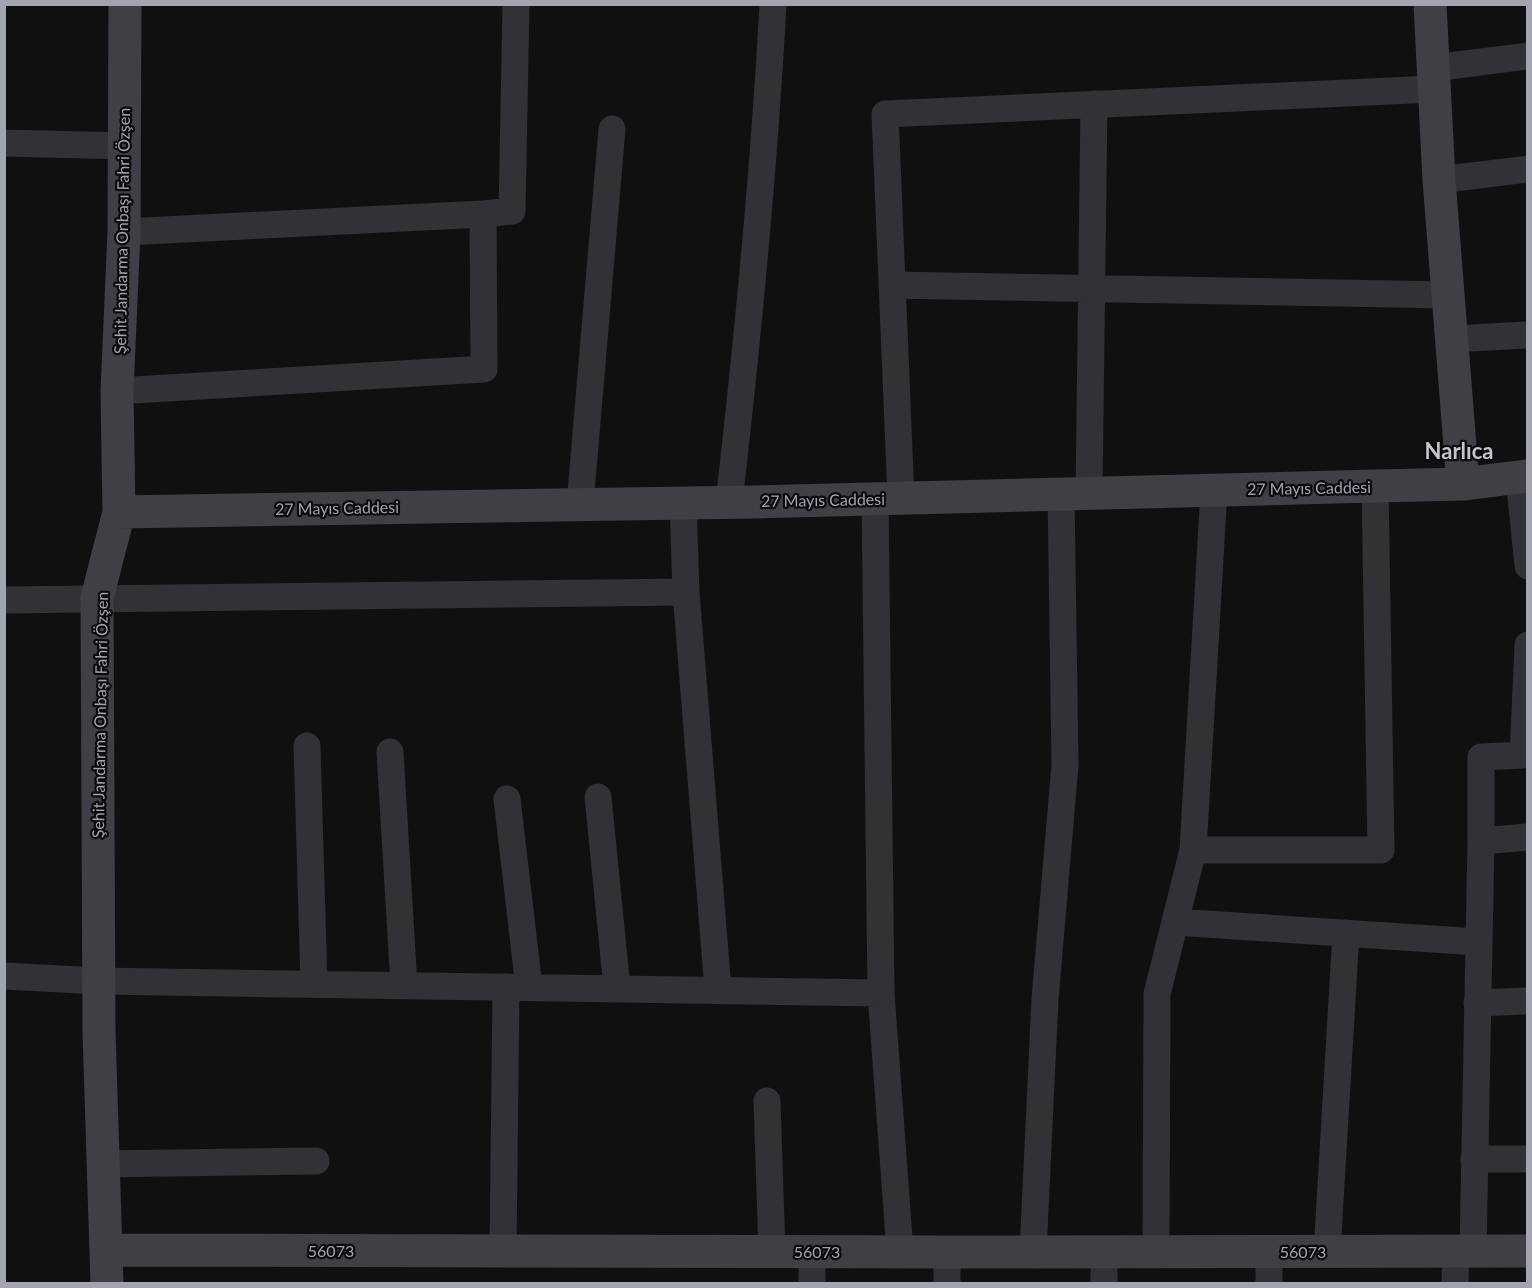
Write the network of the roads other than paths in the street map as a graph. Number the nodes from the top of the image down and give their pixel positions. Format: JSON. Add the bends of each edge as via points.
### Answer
{"nodes":[{"id":1,"x":125,"y":4,"type":"edge"},
{"id":2,"x":516,"y":4,"type":"edge"},
{"id":3,"x":773,"y":4,"type":"edge"},
{"id":4,"x":1430,"y":4,"type":"edge"},
{"id":5,"x":1527,"y":56,"type":"edge"},
{"id":6,"x":1433,"y":79,"type":"junction"},
{"id":7,"x":1094,"y":104,"type":"junction"},
{"id":8,"x":612,"y":129,"type":"dead end"},
{"id":9,"x":4,"y":143,"type":"edge"},
{"id":10,"x":124,"y":146,"type":"junction"},
{"id":11,"x":1527,"y":168,"type":"edge"},
{"id":12,"x":1439,"y":180,"type":"junction"},
{"id":13,"x":483,"y":214,"type":"junction"},
{"id":14,"x":124,"y":232,"type":"junction"},
{"id":15,"x":892,"y":285,"type":"junction"},
{"id":16,"x":1092,"y":288,"type":"junction"},
{"id":17,"x":1448,"y":295,"type":"junction"},
{"id":18,"x":1527,"y":335,"type":"edge"},
{"id":19,"x":1452,"y":339,"type":"junction"},
{"id":20,"x":117,"y":391,"type":"junction"},
{"id":21,"x":1523,"y":476,"type":"edge"},
{"id":22,"x":1463,"y":484,"type":"junction"},
{"id":23,"x":1375,"y":486,"type":"junction"},
{"id":24,"x":1214,"y":490,"type":"junction"},
{"id":25,"x":1075,"y":494,"type":"junction"},
{"id":26,"x":888,"y":498,"type":"junction"},
{"id":27,"x":729,"y":502,"type":"junction"},
{"id":28,"x":683,"y":503,"type":"junction"},
{"id":29,"x":580,"y":504,"type":"junction"},
{"id":30,"x":119,"y":512,"type":"junction"},
{"id":31,"x":1527,"y":566,"type":"edge"},
{"id":32,"x":686,"y":592,"type":"junction"},
{"id":33,"x":97,"y":598,"type":"junction"},
{"id":34,"x":4,"y":600,"type":"edge"},
{"id":35,"x":1527,"y":645,"type":"edge"},
{"id":36,"x":307,"y":746,"type":"dead end"},
{"id":37,"x":390,"y":752,"type":"dead end"},
{"id":38,"x":598,"y":797,"type":"dead end"},
{"id":39,"x":507,"y":799,"type":"dead end"},
{"id":40,"x":1527,"y":837,"type":"edge"},
{"id":41,"x":1481,"y":841,"type":"junction"},
{"id":42,"x":1193,"y":850,"type":"junction"},
{"id":43,"x":1175,"y":922,"type":"junction"},
{"id":44,"x":1346,"y":933,"type":"junction"},
{"id":45,"x":1478,"y":942,"type":"junction"},
{"id":46,"x":4,"y":976,"type":"edge"},
{"id":47,"x":99,"y":981,"type":"junction"},
{"id":48,"x":314,"y":984,"type":"junction"},
{"id":49,"x":404,"y":986,"type":"junction"},
{"id":50,"x":517,"y":987,"type":"junction"},
{"id":51,"x":617,"y":988,"type":"junction"},
{"id":52,"x":718,"y":990,"type":"junction"},
{"id":53,"x":882,"y":993,"type":"junction"},
{"id":54,"x":1527,"y":1001,"type":"edge"},
{"id":55,"x":1477,"y":1003,"type":"junction"},
{"id":56,"x":767,"y":1101,"type":"dead end"},
{"id":57,"x":1474,"y":1159,"type":"junction"},
{"id":58,"x":1527,"y":1159,"type":"edge"},
{"id":59,"x":316,"y":1161,"type":"dead end"},
{"id":60,"x":103,"y":1164,"type":"junction"},
{"id":61,"x":106,"y":1250,"type":"junction"},
{"id":62,"x":503,"y":1251,"type":"junction"},
{"id":63,"x":1464,"y":1251,"type":"junction"},
{"id":64,"x":1527,"y":1251,"type":"edge"},
{"id":65,"x":772,"y":1252,"type":"junction"},
{"id":66,"x":900,"y":1252,"type":"junction"},
{"id":67,"x":1033,"y":1252,"type":"junction"},
{"id":68,"x":1156,"y":1252,"type":"junction"},
{"id":69,"x":1269,"y":1252,"type":"junction"},
{"id":70,"x":1327,"y":1252,"type":"junction"},
{"id":71,"x":812,"y":1268,"type":"edge"},
{"id":72,"x":947,"y":1268,"type":"edge"},
{"id":73,"x":1104,"y":1268,"type":"edge"},
{"id":74,"x":107,"y":1284,"type":"edge"},
{"id":75,"x":1269,"y":1284,"type":"edge"},
{"id":76,"x":1455,"y":1284,"type":"edge"}],
"edges":[{"from":1,"to":10,"type":"street","name":"Şehit Jandarma Onbaşı Fahri Özşen"},
{"from":2,"to":13,"type":"street","via":[[512,211]]},
{"from":3,"to":27,"type":"street","via":[[751,302]]},
{"from":4,"to":6,"type":"street"},
{"from":5,"to":6,"type":"street"},
{"from":6,"to":7,"type":"street"},
{"from":6,"to":12,"type":"street"},
{"from":7,"to":15,"type":"street","via":[[885,114]]},
{"from":7,"to":16,"type":"street"},
{"from":8,"to":29,"type":"street"},
{"from":9,"to":10,"type":"street"},
{"from":10,"to":14,"type":"street","name":"Şehit Jandarma Onbaşı Fahri Özşen"},
{"from":11,"to":12,"type":"street"},
{"from":12,"to":17,"type":"street"},
{"from":13,"to":14,"type":"street"},
{"from":13,"to":20,"type":"street","via":[[484,369]]},
{"from":14,"to":20,"type":"street","name":"Şehit Jandarma Onbaşı Fahri Özşen"},
{"from":15,"to":16,"type":"street"},
{"from":15,"to":26,"type":"street"},
{"from":16,"to":17,"type":"street"},
{"from":16,"to":25,"type":"street"},
{"from":17,"to":19,"type":"street"},
{"from":18,"to":19,"type":"street"},
{"from":19,"to":22,"type":"street"},
{"from":20,"to":30,"type":"street","name":"Şehit Jandarma Onbaşı Fahri Özşen"},
{"from":21,"to":22,"type":"street","name":"27 Mayıs Caddesi"},
{"from":21,"to":31,"type":"street"},
{"from":22,"to":23,"type":"street","name":"27 Mayıs Caddesi"},
{"from":23,"to":24,"type":"street","name":"27 Mayıs Caddesi"},
{"from":23,"to":42,"type":"street","via":[[1381,850]]},
{"from":24,"to":25,"type":"street","name":"27 Mayıs Caddesi"},
{"from":24,"to":42,"type":"street"},
{"from":25,"to":26,"type":"street","name":"27 Mayıs Caddesi"},
{"from":25,"to":67,"type":"street","via":[[1065,765],[1045,999]]},
{"from":26,"to":27,"type":"street","name":"27 Mayıs Caddesi"},
{"from":26,"to":53,"type":"street"},
{"from":27,"to":28,"type":"street","name":"27 Mayıs Caddesi"},
{"from":28,"to":29,"type":"street","name":"27 Mayıs Caddesi"},
{"from":28,"to":32,"type":"street"},
{"from":29,"to":30,"type":"street","name":"27 Mayıs Caddesi"},
{"from":30,"to":33,"type":"street","name":"Şehit Jandarma Onbaşı Fahri Özşen"},
{"from":32,"to":33,"type":"street"},
{"from":32,"to":52,"type":"street"},
{"from":33,"to":34,"type":"street"},
{"from":33,"to":47,"type":"street","name":"Şehit Jandarma Onbaşı Fahri Özşen"},
{"from":35,"to":41,"type":"street","via":[[1523,755],[1480,757]]},
{"from":36,"to":48,"type":"street"},
{"from":37,"to":49,"type":"street"},
{"from":38,"to":51,"type":"street"},
{"from":39,"to":50,"type":"street"},
{"from":40,"to":41,"type":"street"},
{"from":41,"to":45,"type":"street"},
{"from":42,"to":43,"type":"street"},
{"from":43,"to":44,"type":"street"},
{"from":43,"to":68,"type":"street","via":[[1157,994]]},
{"from":44,"to":45,"type":"street"},
{"from":44,"to":70,"type":"street"},
{"from":45,"to":55,"type":"street"},
{"from":46,"to":47,"type":"street"},
{"from":47,"to":48,"type":"street"},
{"from":47,"to":60,"type":"street","name":"Şehit Jandarma Onbaşı Fahri Özşen"},
{"from":48,"to":49,"type":"street"},
{"from":49,"to":50,"type":"street"},
{"from":50,"to":51,"type":"street"},
{"from":50,"to":62,"type":"street"},
{"from":51,"to":52,"type":"street"},
{"from":52,"to":53,"type":"street"},
{"from":53,"to":66,"type":"street"},
{"from":54,"to":55,"type":"street"},
{"from":55,"to":57,"type":"street"},
{"from":56,"to":65,"type":"street"},
{"from":57,"to":58,"type":"street"},
{"from":57,"to":63,"type":"street"},
{"from":59,"to":60,"type":"street"},
{"from":60,"to":61,"type":"street","name":"Şehit Jandarma Onbaşı Fahri Özşen"},
{"from":61,"to":62,"type":"street","name":"56073"},
{"from":61,"to":74,"type":"street","name":"Şehit Jandarma Onbaşı Fahri Özşen"},
{"from":62,"to":65,"type":"street","name":"56073"},
{"from":63,"to":64,"type":"street","name":"56073"},
{"from":63,"to":70,"type":"street","name":"56073"},
{"from":63,"to":76,"type":"street"},
{"from":65,"to":71,"type":"street","name":"56073"},
{"from":66,"to":71,"type":"street","name":"56073"},
{"from":66,"to":72,"type":"street","name":"56073"},
{"from":67,"to":72,"type":"street","name":"56073"},
{"from":67,"to":73,"type":"street","name":"56073"},
{"from":68,"to":69,"type":"street","name":"56073"},
{"from":68,"to":73,"type":"street","name":"56073"},
{"from":69,"to":70,"type":"street","name":"56073"},
{"from":69,"to":75,"type":"street"}]}
